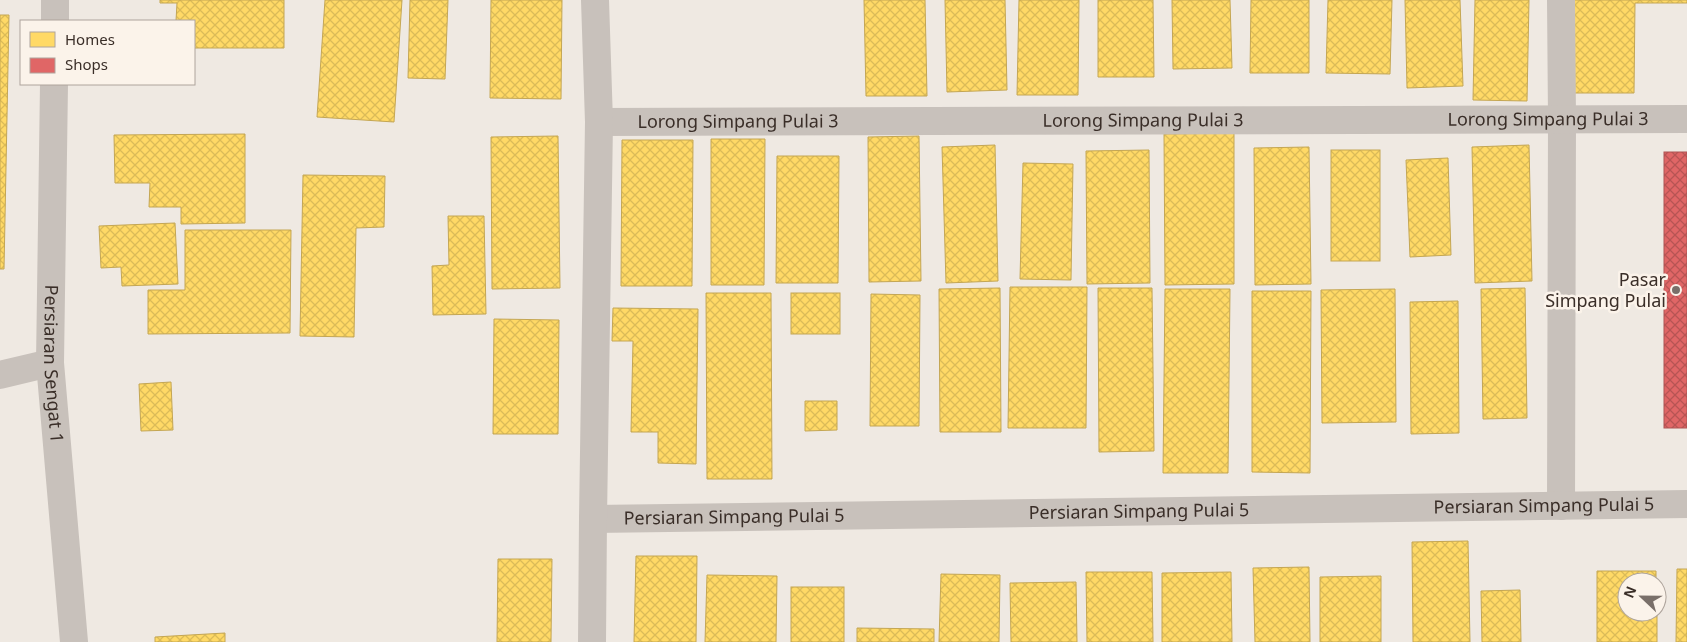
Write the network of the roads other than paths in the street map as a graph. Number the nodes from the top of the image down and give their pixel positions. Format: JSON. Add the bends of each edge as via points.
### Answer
{"nodes":[{"id":1,"x":55,"y":0,"type":"edge"},
{"id":2,"x":595,"y":0,"type":"edge"},
{"id":3,"x":1561,"y":0,"type":"edge"},
{"id":4,"x":55,"y":20,"type":"edge"},
{"id":5,"x":54,"y":85,"type":"edge"},
{"id":6,"x":1562,"y":119,"type":"junction"},
{"id":7,"x":1687,"y":119,"type":"edge"},
{"id":8,"x":600,"y":122,"type":"junction"},
{"id":9,"x":50,"y":362,"type":"junction"},
{"id":10,"x":0,"y":375,"type":"edge"},
{"id":11,"x":1687,"y":504,"type":"edge"},
{"id":12,"x":1561,"y":506,"type":"junction"},
{"id":13,"x":593,"y":519,"type":"junction"},
{"id":14,"x":74,"y":642,"type":"edge"},
{"id":15,"x":592,"y":642,"type":"edge"}],
"edges":[{"from":1,"to":4,"type":"street"},
{"from":2,"to":8,"type":"street"},
{"from":3,"to":6,"type":"street"},
{"from":5,"to":9,"type":"street","name":"Persiaran Sengat 1"},
{"from":6,"to":7,"type":"street","name":"Lorong Simpang Pulai 3"},
{"from":6,"to":8,"type":"street","name":"Lorong Simpang Pulai 3"},
{"from":6,"to":12,"type":"street"},
{"from":8,"to":13,"type":"street"},
{"from":9,"to":10,"type":"street"},
{"from":9,"to":14,"type":"street","name":"Persiaran Sengat 1"},
{"from":11,"to":12,"type":"street","name":"Persiaran Simpang Pulai 5"},
{"from":12,"to":13,"type":"street","name":"Persiaran Simpang Pulai 5"},
{"from":13,"to":15,"type":"street"}]}
